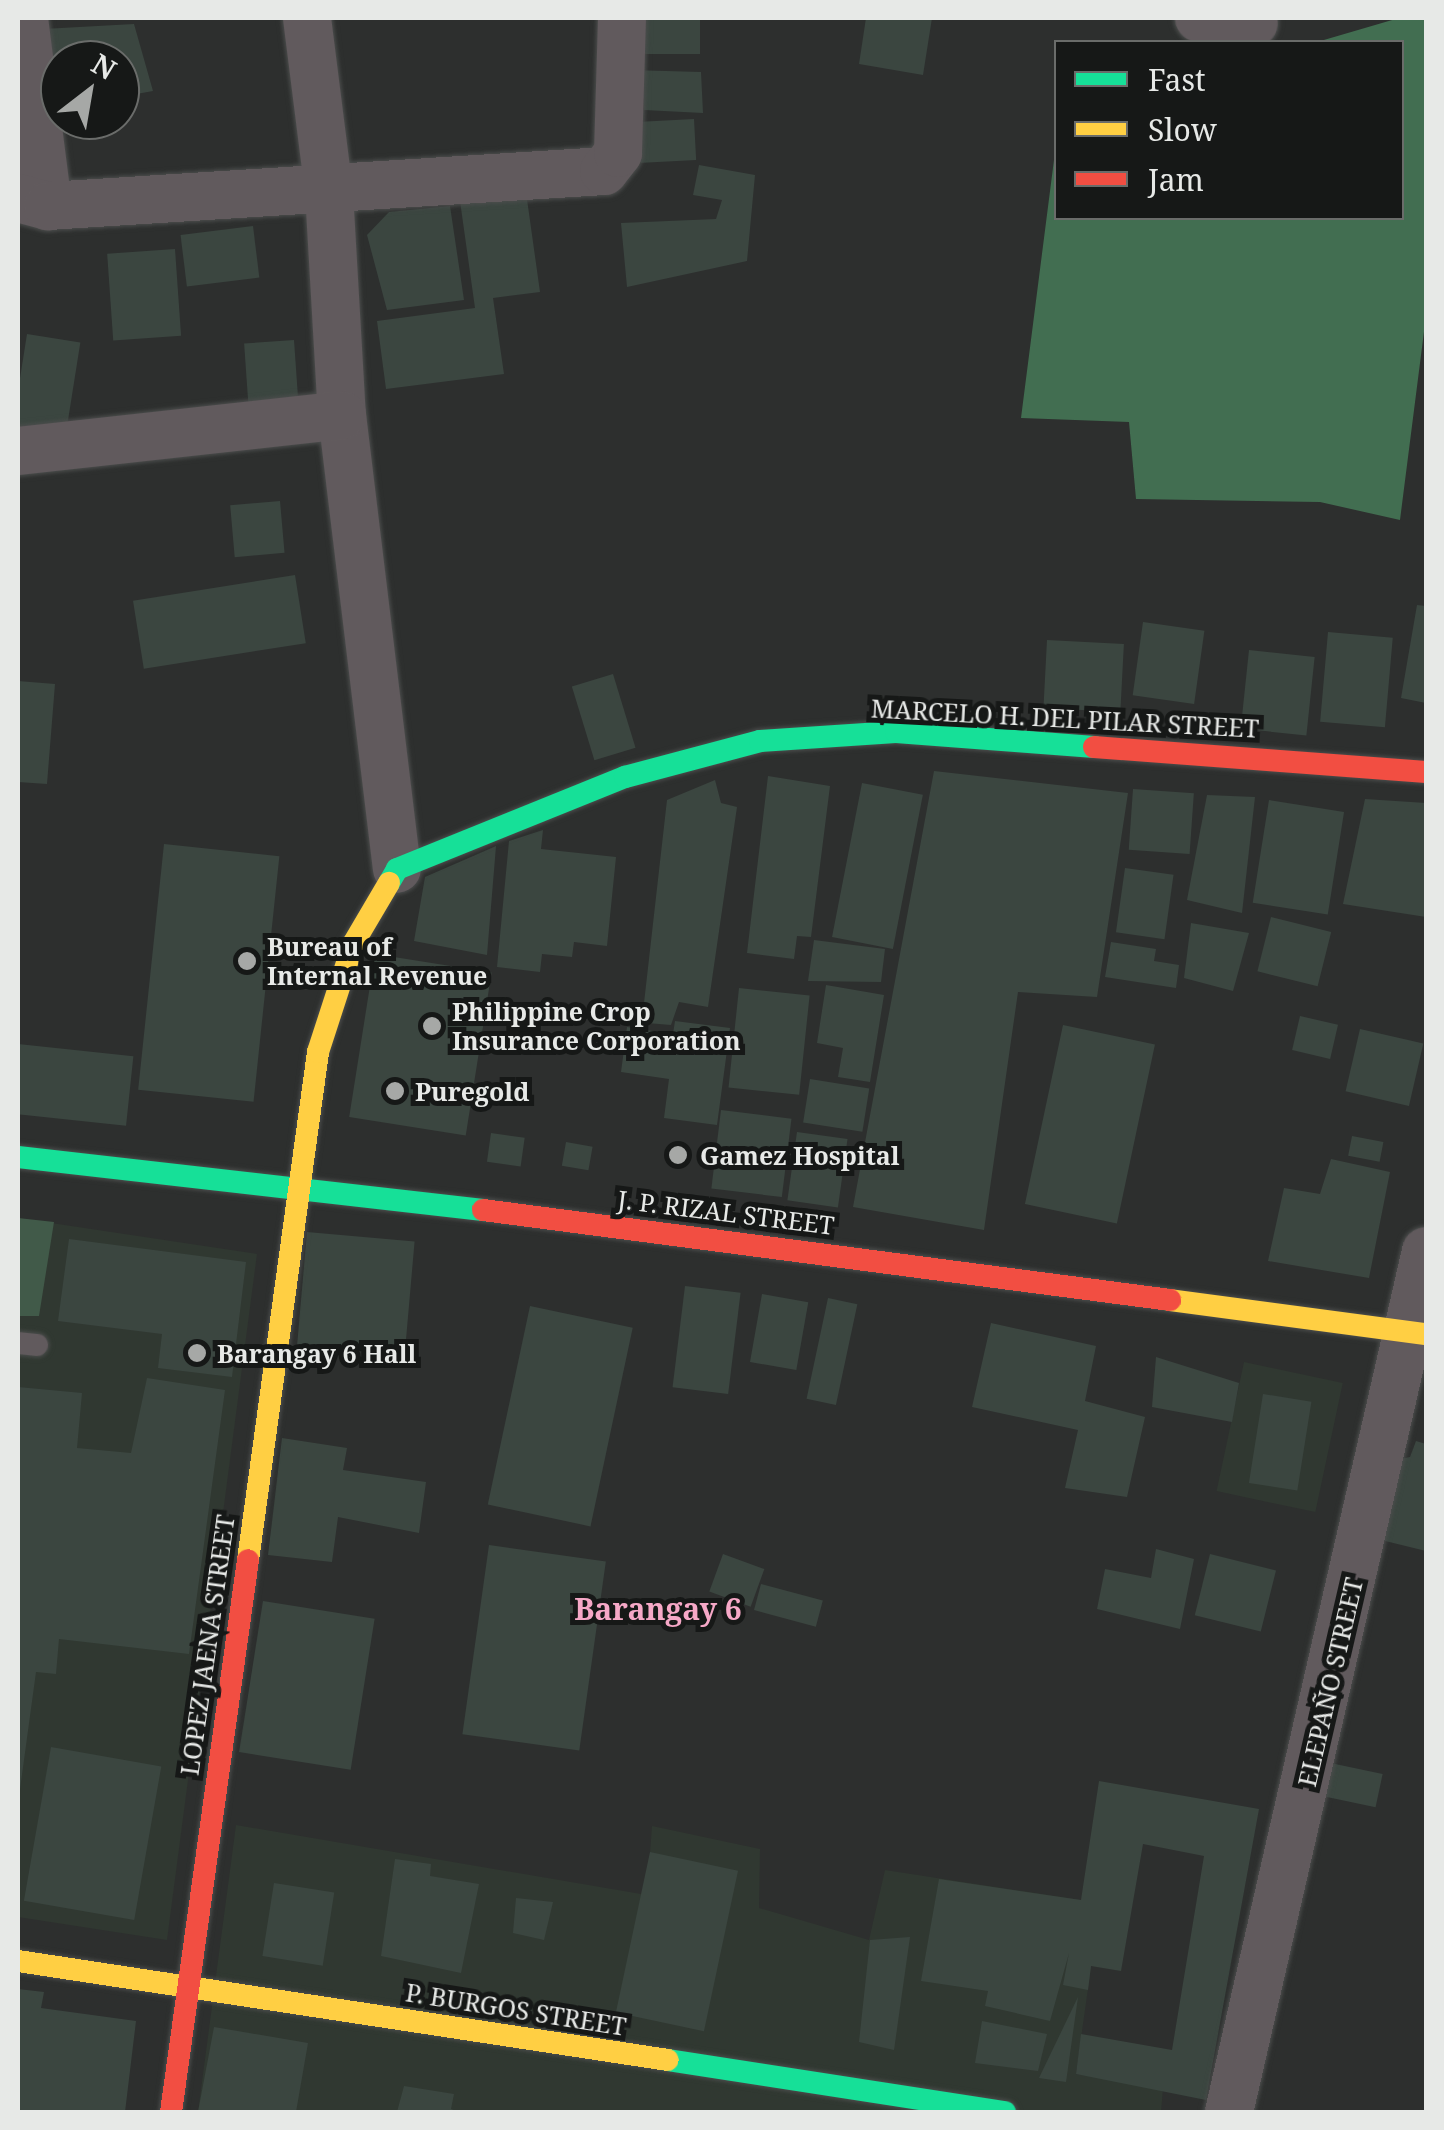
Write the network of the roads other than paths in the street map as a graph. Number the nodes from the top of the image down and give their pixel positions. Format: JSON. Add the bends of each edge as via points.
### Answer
{"nodes":[{"id":1,"x":24,"y":18,"type":"edge"},
{"id":2,"x":307,"y":18,"type":"edge"},
{"id":3,"x":622,"y":18,"type":"edge"},
{"id":4,"x":1198,"y":18,"type":"edge"},
{"id":5,"x":1254,"y":22,"type":"dead end"},
{"id":6,"x":329,"y":192,"type":"junction"},
{"id":7,"x":33,"y":202,"type":"edge"},
{"id":8,"x":342,"y":415,"type":"junction"},
{"id":9,"x":18,"y":450,"type":"edge"},
{"id":10,"x":1426,"y":772,"type":"edge"},
{"id":11,"x":396,"y":869,"type":"junction"},
{"id":12,"x":18,"y":1156,"type":"edge"},
{"id":13,"x":296,"y":1184,"type":"junction"},
{"id":14,"x":1426,"y":1252,"type":"edge"},
{"id":15,"x":1419,"y":1332,"type":"edge"},
{"id":16,"x":18,"y":1962,"type":"edge"},
{"id":17,"x":189,"y":1986,"type":"junction"},
{"id":18,"x":785,"y":2096,"type":"edge"},
{"id":19,"x":171,"y":2112,"type":"edge"},
{"id":20,"x":1005,"y":2112,"type":"edge"},
{"id":21,"x":1229,"y":2112,"type":"edge"}],
"edges":[{"from":1,"to":7,"type":"street"},
{"from":2,"to":6,"type":"street"},
{"from":3,"to":6,"type":"street","via":[[618,153],[604,171]]},
{"from":4,"to":5,"type":"street"},
{"from":6,"to":7,"type":"street"},
{"from":6,"to":8,"type":"street"},
{"from":8,"to":9,"type":"street"},
{"from":8,"to":11,"type":"street"},
{"from":10,"to":11,"type":"main road","name":"MARCELO H. DEL PILAR STREET","via":[[896,732],[760,741],[626,776]]},
{"from":11,"to":13,"type":"main road","via":[[353,944],[318,1052]]},
{"from":12,"to":13,"type":"main road","name":"J. P. RIZAL STREET"},
{"from":13,"to":15,"type":"main road","name":"J. P. RIZAL STREET"},
{"from":13,"to":17,"type":"main road","name":"LOPEZ JAENA STREET"},
{"from":14,"to":15,"type":"street","name":"ELEPAÑO STREET"},
{"from":15,"to":21,"type":"street","name":"ELEPAÑO STREET"},
{"from":16,"to":17,"type":"main road","name":"P. BURGOS STREET"},
{"from":17,"to":18,"type":"main road","name":"P. BURGOS STREET"},
{"from":17,"to":19,"type":"main road","name":"LOPEZ JAENA STREET"},
{"from":18,"to":20,"type":"main road","name":"P. BURGOS STREET"}]}
